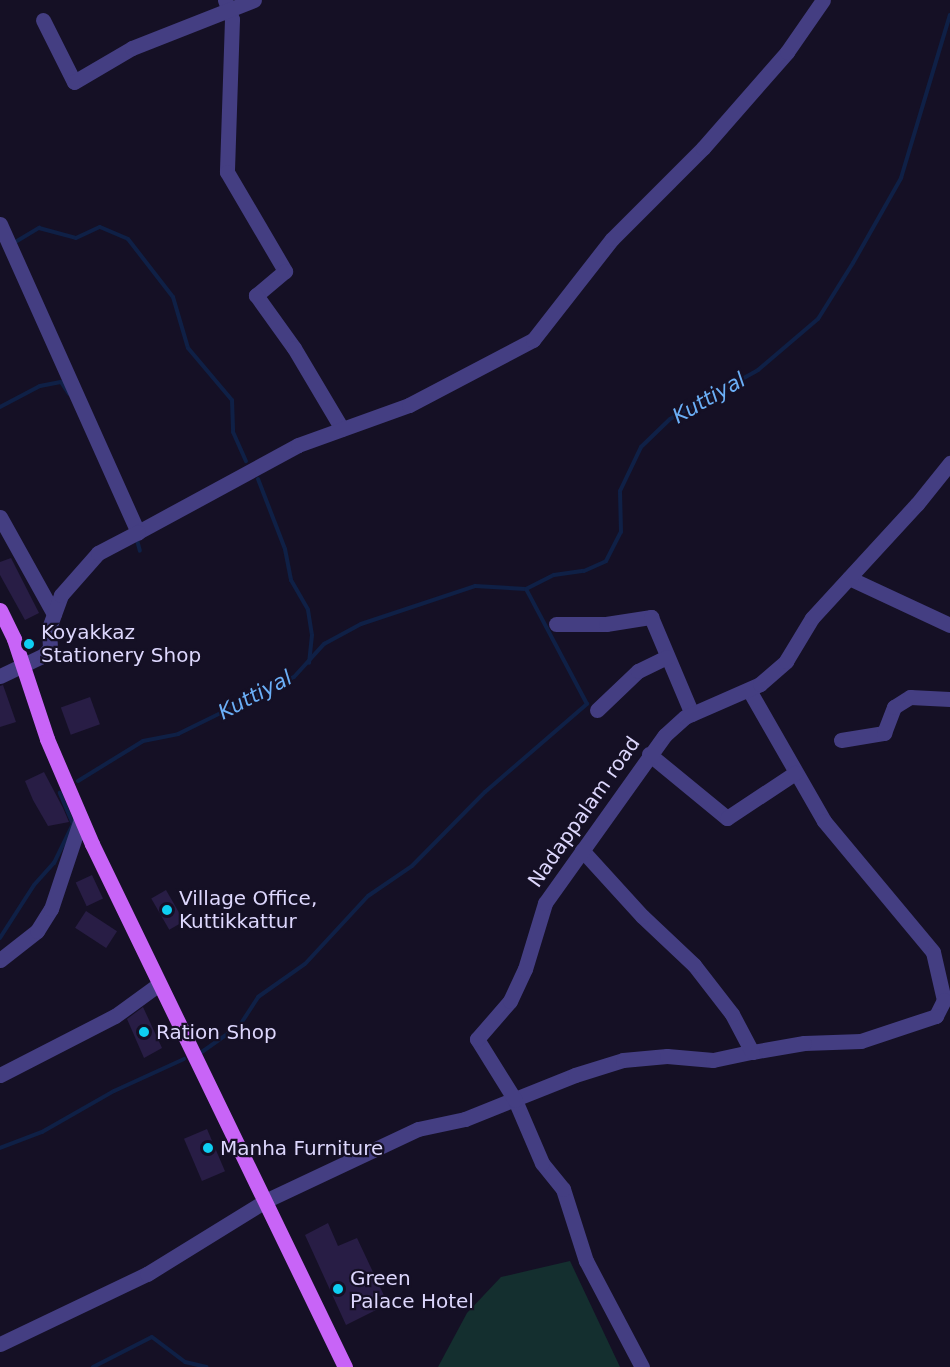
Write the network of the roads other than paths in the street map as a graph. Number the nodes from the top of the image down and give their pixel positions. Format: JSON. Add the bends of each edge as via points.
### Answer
{"nodes":[{"id":1,"x":254,"y":0,"type":"edge"},
{"id":2,"x":823,"y":0,"type":"edge"},
{"id":3,"x":227,"y":6,"type":"edge"},
{"id":4,"x":43,"y":20,"type":"dead end"},
{"id":5,"x":0,"y":224,"type":"edge"},
{"id":6,"x":342,"y":429,"type":"junction"},
{"id":7,"x":950,"y":463,"type":"edge"},
{"id":8,"x":0,"y":517,"type":"edge"},
{"id":9,"x":138,"y":532,"type":"junction"},
{"id":10,"x":849,"y":578,"type":"junction"},
{"id":11,"x":0,"y":610,"type":"edge"},
{"id":12,"x":54,"y":614,"type":"junction"},
{"id":13,"x":556,"y":624,"type":"dead end"},
{"id":14,"x":950,"y":625,"type":"edge"},
{"id":15,"x":667,"y":657,"type":"junction"},
{"id":16,"x":23,"y":665,"type":"junction"},
{"id":17,"x":0,"y":676,"type":"edge"},
{"id":18,"x":749,"y":690,"type":"junction"},
{"id":19,"x":950,"y":699,"type":"edge"},
{"id":20,"x":597,"y":710,"type":"dead end"},
{"id":21,"x":692,"y":714,"type":"junction"},
{"id":22,"x":841,"y":740,"type":"dead end"},
{"id":23,"x":649,"y":754,"type":"junction"},
{"id":24,"x":795,"y":773,"type":"junction"},
{"id":25,"x":81,"y":819,"type":"junction"},
{"id":26,"x":582,"y":850,"type":"junction"},
{"id":27,"x":0,"y":960,"type":"edge"},
{"id":28,"x":159,"y":984,"type":"junction"},
{"id":29,"x":752,"y":1052,"type":"junction"},
{"id":30,"x":0,"y":1075,"type":"edge"},
{"id":31,"x":515,"y":1100,"type":"junction"},
{"id":32,"x":265,"y":1202,"type":"junction"},
{"id":33,"x":0,"y":1344,"type":"edge"},
{"id":34,"x":345,"y":1367,"type":"edge"},
{"id":35,"x":642,"y":1367,"type":"edge"}],
"edges":[{"from":1,"to":3,"type":"street"},
{"from":2,"to":6,"type":"street","via":[[787,52],[703,148],[612,239],[533,340],[409,405]]},
{"from":3,"to":4,"type":"street","via":[[132,48],[74,82]]},
{"from":3,"to":6,"type":"street","via":[[233,68],[227,172],[285,271],[256,296],[294,348]]},
{"from":5,"to":9,"type":"street"},
{"from":6,"to":9,"type":"street","via":[[298,445]]},
{"from":7,"to":10,"type":"street","name":"Nadappalam road"},
{"from":8,"to":12,"type":"street"},
{"from":9,"to":12,"type":"street","via":[[98,554],[62,595]]},
{"from":10,"to":14,"type":"street"},
{"from":10,"to":18,"type":"street","name":"Nadappalam road","via":[[812,618],[786,661]]},
{"from":11,"to":16,"type":"main road"},
{"from":12,"to":16,"type":"street","via":[[50,648]]},
{"from":13,"to":15,"type":"street","via":[[606,624],[651,616]]},
{"from":15,"to":20,"type":"street","via":[[638,671]]},
{"from":15,"to":21,"type":"street"},
{"from":16,"to":17,"type":"street"},
{"from":16,"to":25,"type":"main road","via":[[47,740]]},
{"from":18,"to":21,"type":"street","name":"Nadappalam road"},
{"from":18,"to":24,"type":"street"},
{"from":19,"to":22,"type":"street","via":[[910,697],[894,707],[884,734]]},
{"from":21,"to":23,"type":"street","name":"Nadappalam road","via":[[665,735]]},
{"from":23,"to":24,"type":"street","via":[[727,818]]},
{"from":23,"to":26,"type":"street","name":"Nadappalam road"},
{"from":24,"to":29,"type":"street","via":[[824,821],[933,952],[944,1000],[936,1016],[861,1041],[804,1043]]},
{"from":25,"to":27,"type":"street","via":[[51,909],[37,932]]},
{"from":25,"to":28,"type":"main road"},
{"from":26,"to":29,"type":"street","via":[[642,916],[694,965],[732,1014]]},
{"from":26,"to":31,"type":"street","name":"Nadappalam road","via":[[545,903],[525,969],[510,1001],[477,1040]]},
{"from":28,"to":30,"type":"street","via":[[115,1016]]},
{"from":28,"to":32,"type":"main road"},
{"from":29,"to":31,"type":"street","via":[[713,1060],[667,1056],[623,1060]]},
{"from":31,"to":32,"type":"street","via":[[465,1119],[418,1129]]},
{"from":31,"to":35,"type":"street","name":"Nadappalam road","via":[[542,1162],[563,1189],[586,1261]]},
{"from":32,"to":33,"type":"street","via":[[147,1274]]},
{"from":32,"to":34,"type":"main road"}]}
